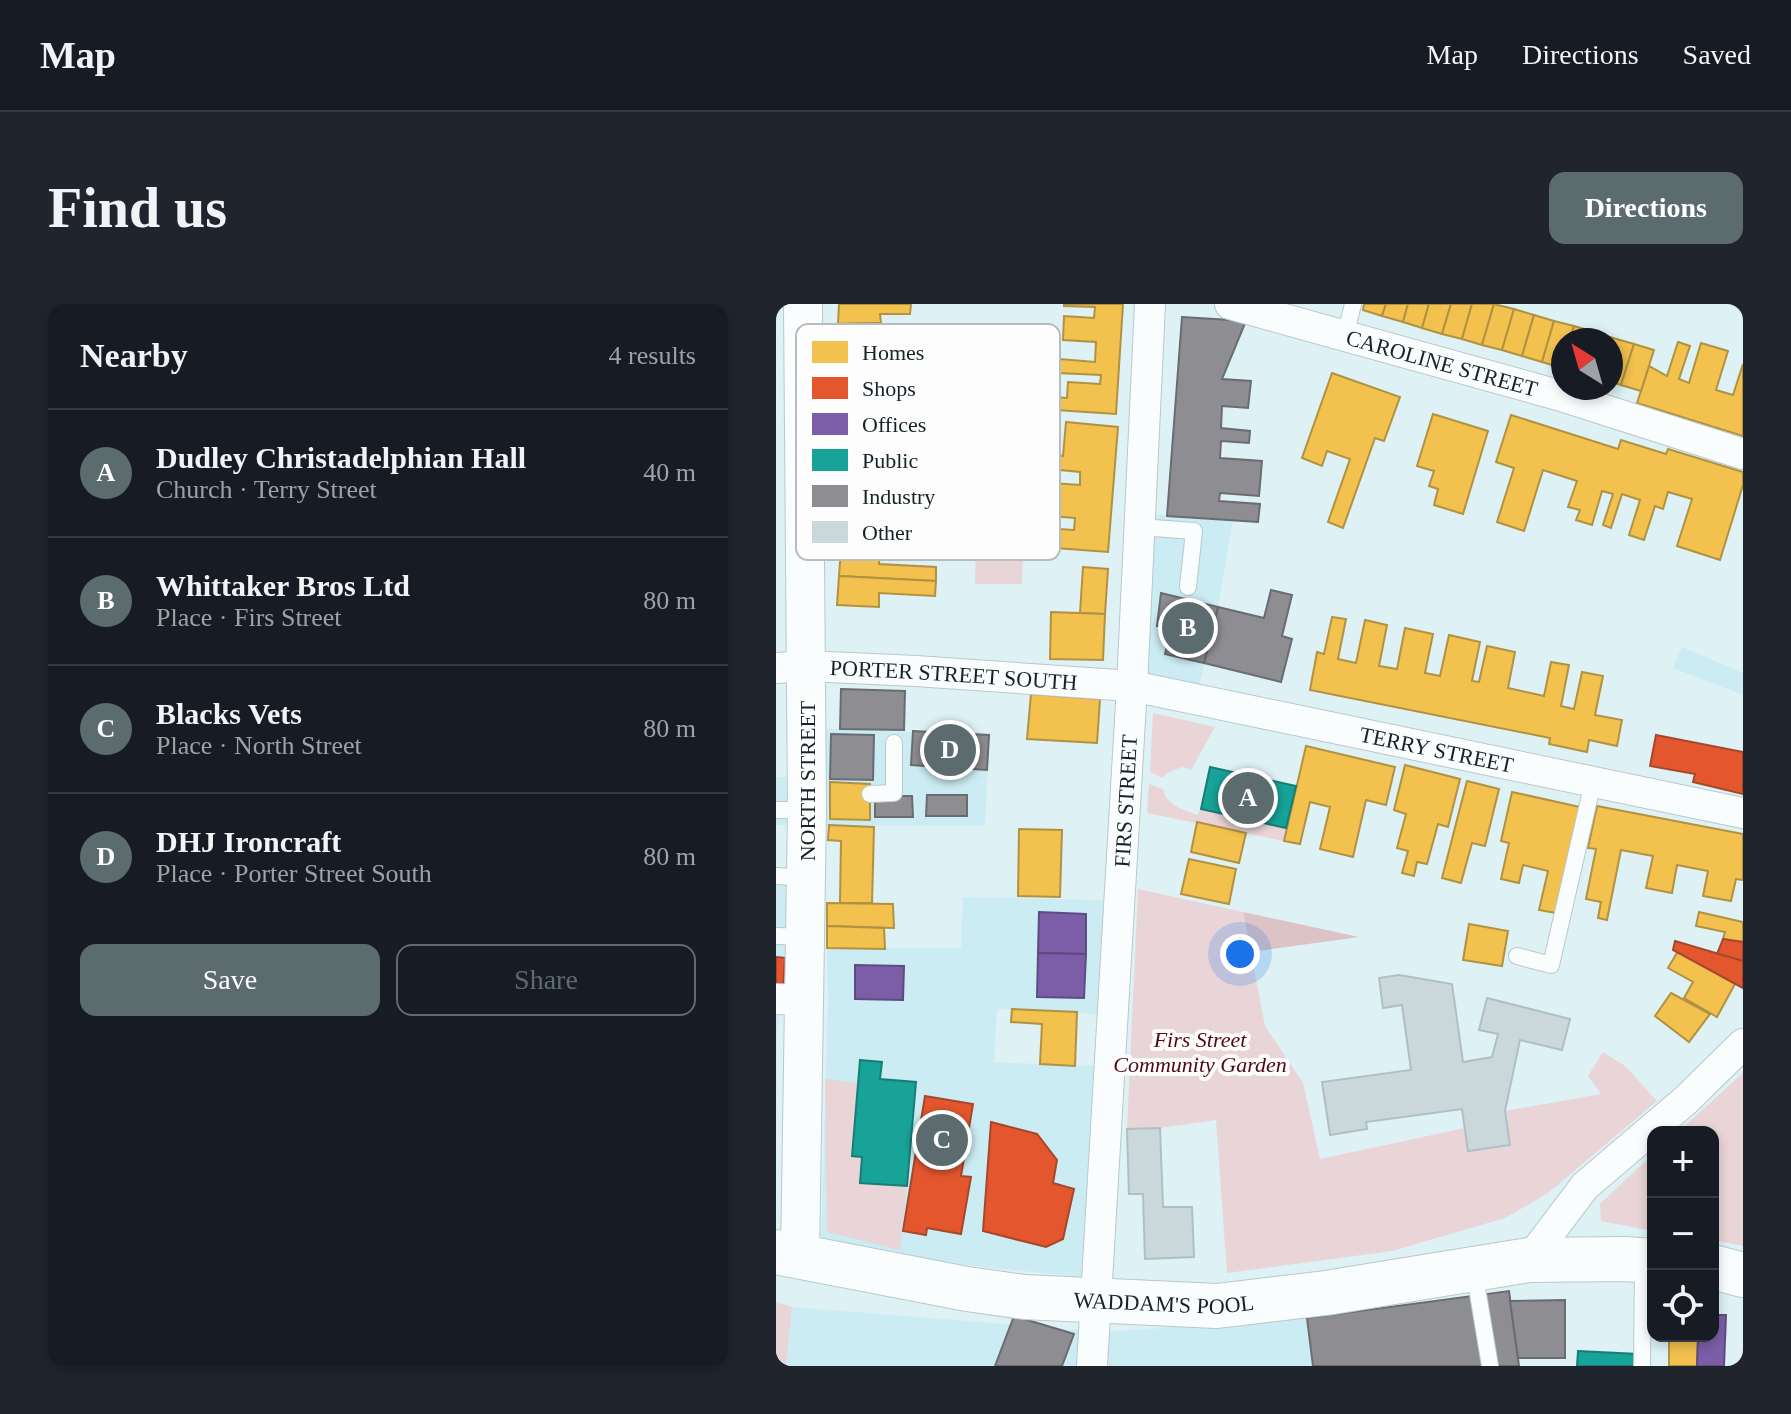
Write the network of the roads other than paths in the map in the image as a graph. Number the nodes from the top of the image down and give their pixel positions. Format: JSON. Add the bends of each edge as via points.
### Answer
{"nodes":[{"id":1,"x":803,"y":304,"type":"edge"},
{"id":2,"x":1150,"y":304,"type":"edge"},
{"id":3,"x":1230,"y":304,"type":"edge"},
{"id":4,"x":1353,"y":304,"type":"edge"},
{"id":5,"x":802,"y":324,"type":"edge"},
{"id":6,"x":1345,"y":336,"type":"junction"},
{"id":7,"x":1743,"y":454,"type":"edge"},
{"id":8,"x":1140,"y":527,"type":"junction"},
{"id":9,"x":796,"y":535,"type":"edge"},
{"id":10,"x":1188,"y":587,"type":"dead end"},
{"id":11,"x":792,"y":667,"type":"edge"},
{"id":12,"x":1132,"y":686,"type":"junction"},
{"id":13,"x":894,"y":743,"type":"dead end"},
{"id":14,"x":1593,"y":782,"type":"junction"},
{"id":15,"x":870,"y":794,"type":"dead end"},
{"id":16,"x":802,"y":802,"type":"edge"},
{"id":17,"x":1743,"y":813,"type":"edge"},
{"id":18,"x":791,"y":877,"type":"edge"},
{"id":19,"x":791,"y":937,"type":"edge"},
{"id":20,"x":1517,"y":956,"type":"dead end"},
{"id":21,"x":790,"y":1000,"type":"edge"},
{"id":22,"x":1743,"y":1044,"type":"edge"},
{"id":23,"x":788,"y":1255,"type":"edge"},
{"id":24,"x":1529,"y":1260,"type":"junction"},
{"id":25,"x":1647,"y":1261,"type":"edge"},
{"id":26,"x":1474,"y":1269,"type":"junction"},
{"id":27,"x":1719,"y":1269,"type":"edge"},
{"id":28,"x":1647,"y":1270,"type":"edge"},
{"id":29,"x":1743,"y":1275,"type":"edge"},
{"id":30,"x":1097,"y":1298,"type":"junction"},
{"id":31,"x":1092,"y":1366,"type":"edge"},
{"id":32,"x":1490,"y":1366,"type":"edge"},
{"id":33,"x":1642,"y":1366,"type":"edge"}],
"edges":[{"from":1,"to":5,"type":"street","name":"NORTH STREET"},
{"from":2,"to":8,"type":"street","name":"FIRS STREET"},
{"from":3,"to":6,"type":"street","name":"CAROLINE STREET"},
{"from":4,"to":6,"type":"lane"},
{"from":6,"to":7,"type":"street","name":"CAROLINE STREET"},
{"from":8,"to":10,"type":"lane","via":[[1194,531]]},
{"from":8,"to":12,"type":"street","name":"FIRS STREET"},
{"from":9,"to":11,"type":"street","name":"NORTH STREET"},
{"from":11,"to":12,"type":"street","name":"PORTER STREET SOUTH"},
{"from":11,"to":16,"type":"street","name":"NORTH STREET"},
{"from":12,"to":14,"type":"street","name":"TERRY STREET"},
{"from":12,"to":30,"type":"street","name":"FIRS STREET"},
{"from":13,"to":15,"type":"lane","via":[[894,793]]},
{"from":14,"to":17,"type":"street","name":"TERRY STREET"},
{"from":14,"to":20,"type":"lane","via":[[1551,965]]},
{"from":16,"to":18,"type":"street","name":"NORTH STREET"},
{"from":18,"to":19,"type":"street","name":"NORTH STREET"},
{"from":19,"to":21,"type":"street","name":"NORTH STREET"},
{"from":21,"to":23,"type":"street","name":"NORTH STREET"},
{"from":22,"to":24,"type":"street","via":[[1585,1186]]},
{"from":23,"to":30,"type":"main road","name":"WADDAM'S POOL","via":[[1024,1297]]},
{"from":24,"to":25,"type":"main road","name":"WADDAM'S POOL"},
{"from":24,"to":26,"type":"main road","name":"WADDAM'S POOL"},
{"from":26,"to":30,"type":"main road","name":"WADDAM'S POOL","via":[[1217,1306]]},
{"from":26,"to":32,"type":"lane"},
{"from":27,"to":29,"type":"main road"},
{"from":28,"to":33,"type":"lane"},
{"from":30,"to":31,"type":"street","name":"FIRS STREET"}]}
